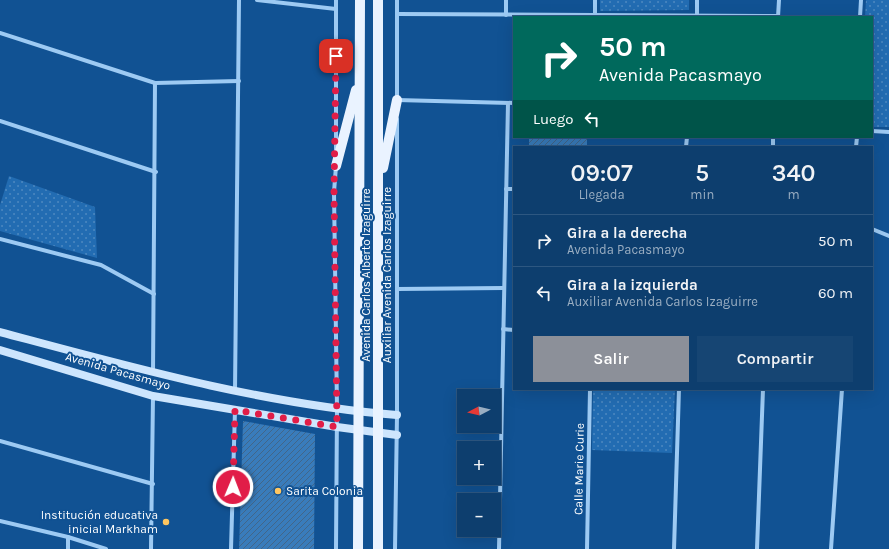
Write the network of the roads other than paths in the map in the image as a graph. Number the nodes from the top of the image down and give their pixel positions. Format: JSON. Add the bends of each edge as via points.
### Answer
{"nodes":[{"id":1,"x":239,"y":0,"type":"edge"},
{"id":2,"x":257,"y":0,"type":"edge"},
{"id":3,"x":336,"y":0,"type":"edge"},
{"id":4,"x":360,"y":0,"type":"edge"},
{"id":5,"x":378,"y":0,"type":"edge"},
{"id":6,"x":397,"y":0,"type":"edge"},
{"id":7,"x":506,"y":0,"type":"edge"},
{"id":8,"x":595,"y":0,"type":"edge"},
{"id":9,"x":698,"y":0,"type":"edge"},
{"id":10,"x":779,"y":0,"type":"edge"},
{"id":11,"x":861,"y":0,"type":"edge"},
{"id":12,"x":336,"y":8,"type":"junction"},
{"id":13,"x":397,"y":14,"type":"junction"},
{"id":14,"x":506,"y":15,"type":"junction"},
{"id":15,"x":595,"y":16,"type":"edge"},
{"id":16,"x":697,"y":16,"type":"junction"},
{"id":17,"x":778,"y":16,"type":"edge"},
{"id":18,"x":860,"y":16,"type":"edge"},
{"id":19,"x":0,"y":33,"type":"edge"},
{"id":20,"x":359,"y":76,"type":"junction"},
{"id":21,"x":239,"y":81,"type":"junction"},
{"id":22,"x":155,"y":83,"type":"junction"},
{"id":23,"x":397,"y":100,"type":"junction"},
{"id":24,"x":508,"y":103,"type":"junction"},
{"id":25,"x":513,"y":103,"type":"edge"},
{"id":26,"x":0,"y":121,"type":"edge"},
{"id":27,"x":873,"y":131,"type":"edge"},
{"id":28,"x":889,"y":132,"type":"edge"},
{"id":29,"x":336,"y":166,"type":"junction"},
{"id":30,"x":156,"y":172,"type":"junction"},
{"id":31,"x":506,"y":189,"type":"junction"},
{"id":32,"x":513,"y":189,"type":"edge"},
{"id":33,"x":378,"y":190,"type":"junction"},
{"id":34,"x":873,"y":229,"type":"edge"},
{"id":35,"x":889,"y":236,"type":"edge"},
{"id":36,"x":0,"y":239,"type":"edge"},
{"id":37,"x":504,"y":288,"type":"junction"},
{"id":38,"x":397,"y":289,"type":"junction"},
{"id":39,"x":154,"y":294,"type":"junction"},
{"id":40,"x":504,"y":330,"type":"junction"},
{"id":41,"x":513,"y":330,"type":"edge"},
{"id":42,"x":0,"y":332,"type":"edge"},
{"id":43,"x":0,"y":350,"type":"edge"},
{"id":44,"x":153,"y":374,"type":"junction"},
{"id":45,"x":590,"y":390,"type":"edge"},
{"id":46,"x":679,"y":390,"type":"edge"},
{"id":47,"x":763,"y":390,"type":"edge"},
{"id":48,"x":842,"y":390,"type":"edge"},
{"id":49,"x":235,"y":391,"type":"junction"},
{"id":50,"x":153,"y":396,"type":"junction"},
{"id":51,"x":338,"y":409,"type":"junction"},
{"id":52,"x":235,"y":410,"type":"junction"},
{"id":53,"x":359,"y":412,"type":"junction"},
{"id":54,"x":380,"y":413,"type":"junction"},
{"id":55,"x":397,"y":415,"type":"junction"},
{"id":56,"x":337,"y":427,"type":"junction"},
{"id":57,"x":358,"y":430,"type":"junction"},
{"id":58,"x":379,"y":432,"type":"junction"},
{"id":59,"x":397,"y":435,"type":"junction"},
{"id":60,"x":0,"y":443,"type":"edge"},
{"id":61,"x":153,"y":484,"type":"junction"},
{"id":62,"x":0,"y":521,"type":"edge"},
{"id":63,"x":68,"y":537,"type":"junction"},
{"id":64,"x":68,"y":549,"type":"edge"},
{"id":65,"x":106,"y":549,"type":"edge"},
{"id":66,"x":151,"y":549,"type":"edge"},
{"id":67,"x":231,"y":549,"type":"edge"},
{"id":68,"x":336,"y":549,"type":"edge"},
{"id":69,"x":358,"y":549,"type":"edge"},
{"id":70,"x":378,"y":549,"type":"edge"},
{"id":71,"x":395,"y":549,"type":"edge"},
{"id":72,"x":499,"y":549,"type":"edge"},
{"id":73,"x":587,"y":549,"type":"edge"},
{"id":74,"x":674,"y":549,"type":"edge"},
{"id":75,"x":756,"y":549,"type":"edge"},
{"id":76,"x":831,"y":549,"type":"edge"}],
"edges":[{"from":1,"to":21,"type":"street"},
{"from":2,"to":12,"type":"street"},
{"from":3,"to":12,"type":"street"},
{"from":4,"to":20,"type":"main road","name":"Avenida Carlos Alberto Izaguirre"},
{"from":5,"to":33,"type":"main road","name":"Avenida Carlos Alberto Izaguirre"},
{"from":6,"to":13,"type":"street","name":"Auxiliar Avenida Carlos Izaguirre"},
{"from":7,"to":14,"type":"street"},
{"from":8,"to":15,"type":"street"},
{"from":9,"to":16,"type":"street"},
{"from":10,"to":17,"type":"street"},
{"from":11,"to":18,"type":"street"},
{"from":12,"to":29,"type":"street"},
{"from":13,"to":14,"type":"street"},
{"from":13,"to":23,"type":"street","name":"Auxiliar Avenida Carlos Izaguirre"},
{"from":14,"to":15,"type":"street"},
{"from":15,"to":16,"type":"street"},
{"from":16,"to":17,"type":"street"},
{"from":19,"to":22,"type":"street"},
{"from":20,"to":29,"type":"main road"},
{"from":20,"to":53,"type":"main road","name":"Avenida Carlos Alberto Izaguirre"},
{"from":21,"to":22,"type":"street"},
{"from":21,"to":49,"type":"street"},
{"from":22,"to":30,"type":"street"},
{"from":23,"to":24,"type":"street"},
{"from":23,"to":33,"type":"main road"},
{"from":23,"to":38,"type":"street","name":"Auxiliar Avenida Carlos Izaguirre"},
{"from":24,"to":25,"type":"street"},
{"from":24,"to":31,"type":"street"},
{"from":26,"to":30,"type":"street"},
{"from":27,"to":28,"type":"street"},
{"from":29,"to":51,"type":"street","via":[[334,192]]},
{"from":30,"to":39,"type":"street"},
{"from":31,"to":32,"type":"street"},
{"from":31,"to":37,"type":"street"},
{"from":33,"to":54,"type":"main road","name":"Avenida Carlos Alberto Izaguirre"},
{"from":34,"to":35,"type":"street"},
{"from":36,"to":39,"type":"street","via":[[101,265]]},
{"from":37,"to":38,"type":"street"},
{"from":37,"to":40,"type":"street"},
{"from":38,"to":55,"type":"street","name":"Auxiliar Avenida Carlos Izaguirre"},
{"from":39,"to":44,"type":"street"},
{"from":40,"to":41,"type":"street"},
{"from":40,"to":72,"type":"street"},
{"from":42,"to":44,"type":"main road","name":"Avenida Pacasmayo"},
{"from":43,"to":50,"type":"main road","name":"Avenida Pacasmayo"},
{"from":44,"to":49,"type":"main road","name":"Avenida Pacasmayo"},
{"from":45,"to":73,"type":"street","name":"Calle Marie Curie"},
{"from":46,"to":74,"type":"street"},
{"from":47,"to":75,"type":"street"},
{"from":48,"to":76,"type":"street"},
{"from":49,"to":51,"type":"main road","name":"Avenida Pacasmayo"},
{"from":50,"to":52,"type":"main road","name":"Avenida Pacasmayo"},
{"from":50,"to":61,"type":"street"},
{"from":51,"to":53,"type":"main road","name":"Avenida Pacasmayo"},
{"from":51,"to":56,"type":"street"},
{"from":52,"to":56,"type":"main road","name":"Avenida Pacasmayo"},
{"from":52,"to":67,"type":"street"},
{"from":53,"to":54,"type":"main road","name":"Avenida Pacasmayo"},
{"from":53,"to":57,"type":"main road","name":"Avenida Carlos Alberto Izaguirre"},
{"from":54,"to":55,"type":"main road","name":"Avenida Pacasmayo"},
{"from":54,"to":58,"type":"main road","name":"Avenida Carlos Alberto Izaguirre"},
{"from":55,"to":59,"type":"street","name":"Auxiliar Avenida Carlos Izaguirre"},
{"from":56,"to":57,"type":"main road","name":"Avenida Pacasmayo"},
{"from":56,"to":68,"type":"street"},
{"from":57,"to":58,"type":"main road","name":"Avenida Pacasmayo"},
{"from":57,"to":69,"type":"main road","name":"Avenida Carlos Alberto Izaguirre"},
{"from":58,"to":59,"type":"main road","name":"Avenida Pacasmayo"},
{"from":58,"to":70,"type":"main road","name":"Avenida Carlos Alberto Izaguirre"},
{"from":59,"to":71,"type":"street","name":"Auxiliar Avenida Carlos Izaguirre"},
{"from":60,"to":61,"type":"street"},
{"from":61,"to":66,"type":"street"},
{"from":62,"to":63,"type":"street"},
{"from":63,"to":64,"type":"street"},
{"from":63,"to":65,"type":"street"}]}
